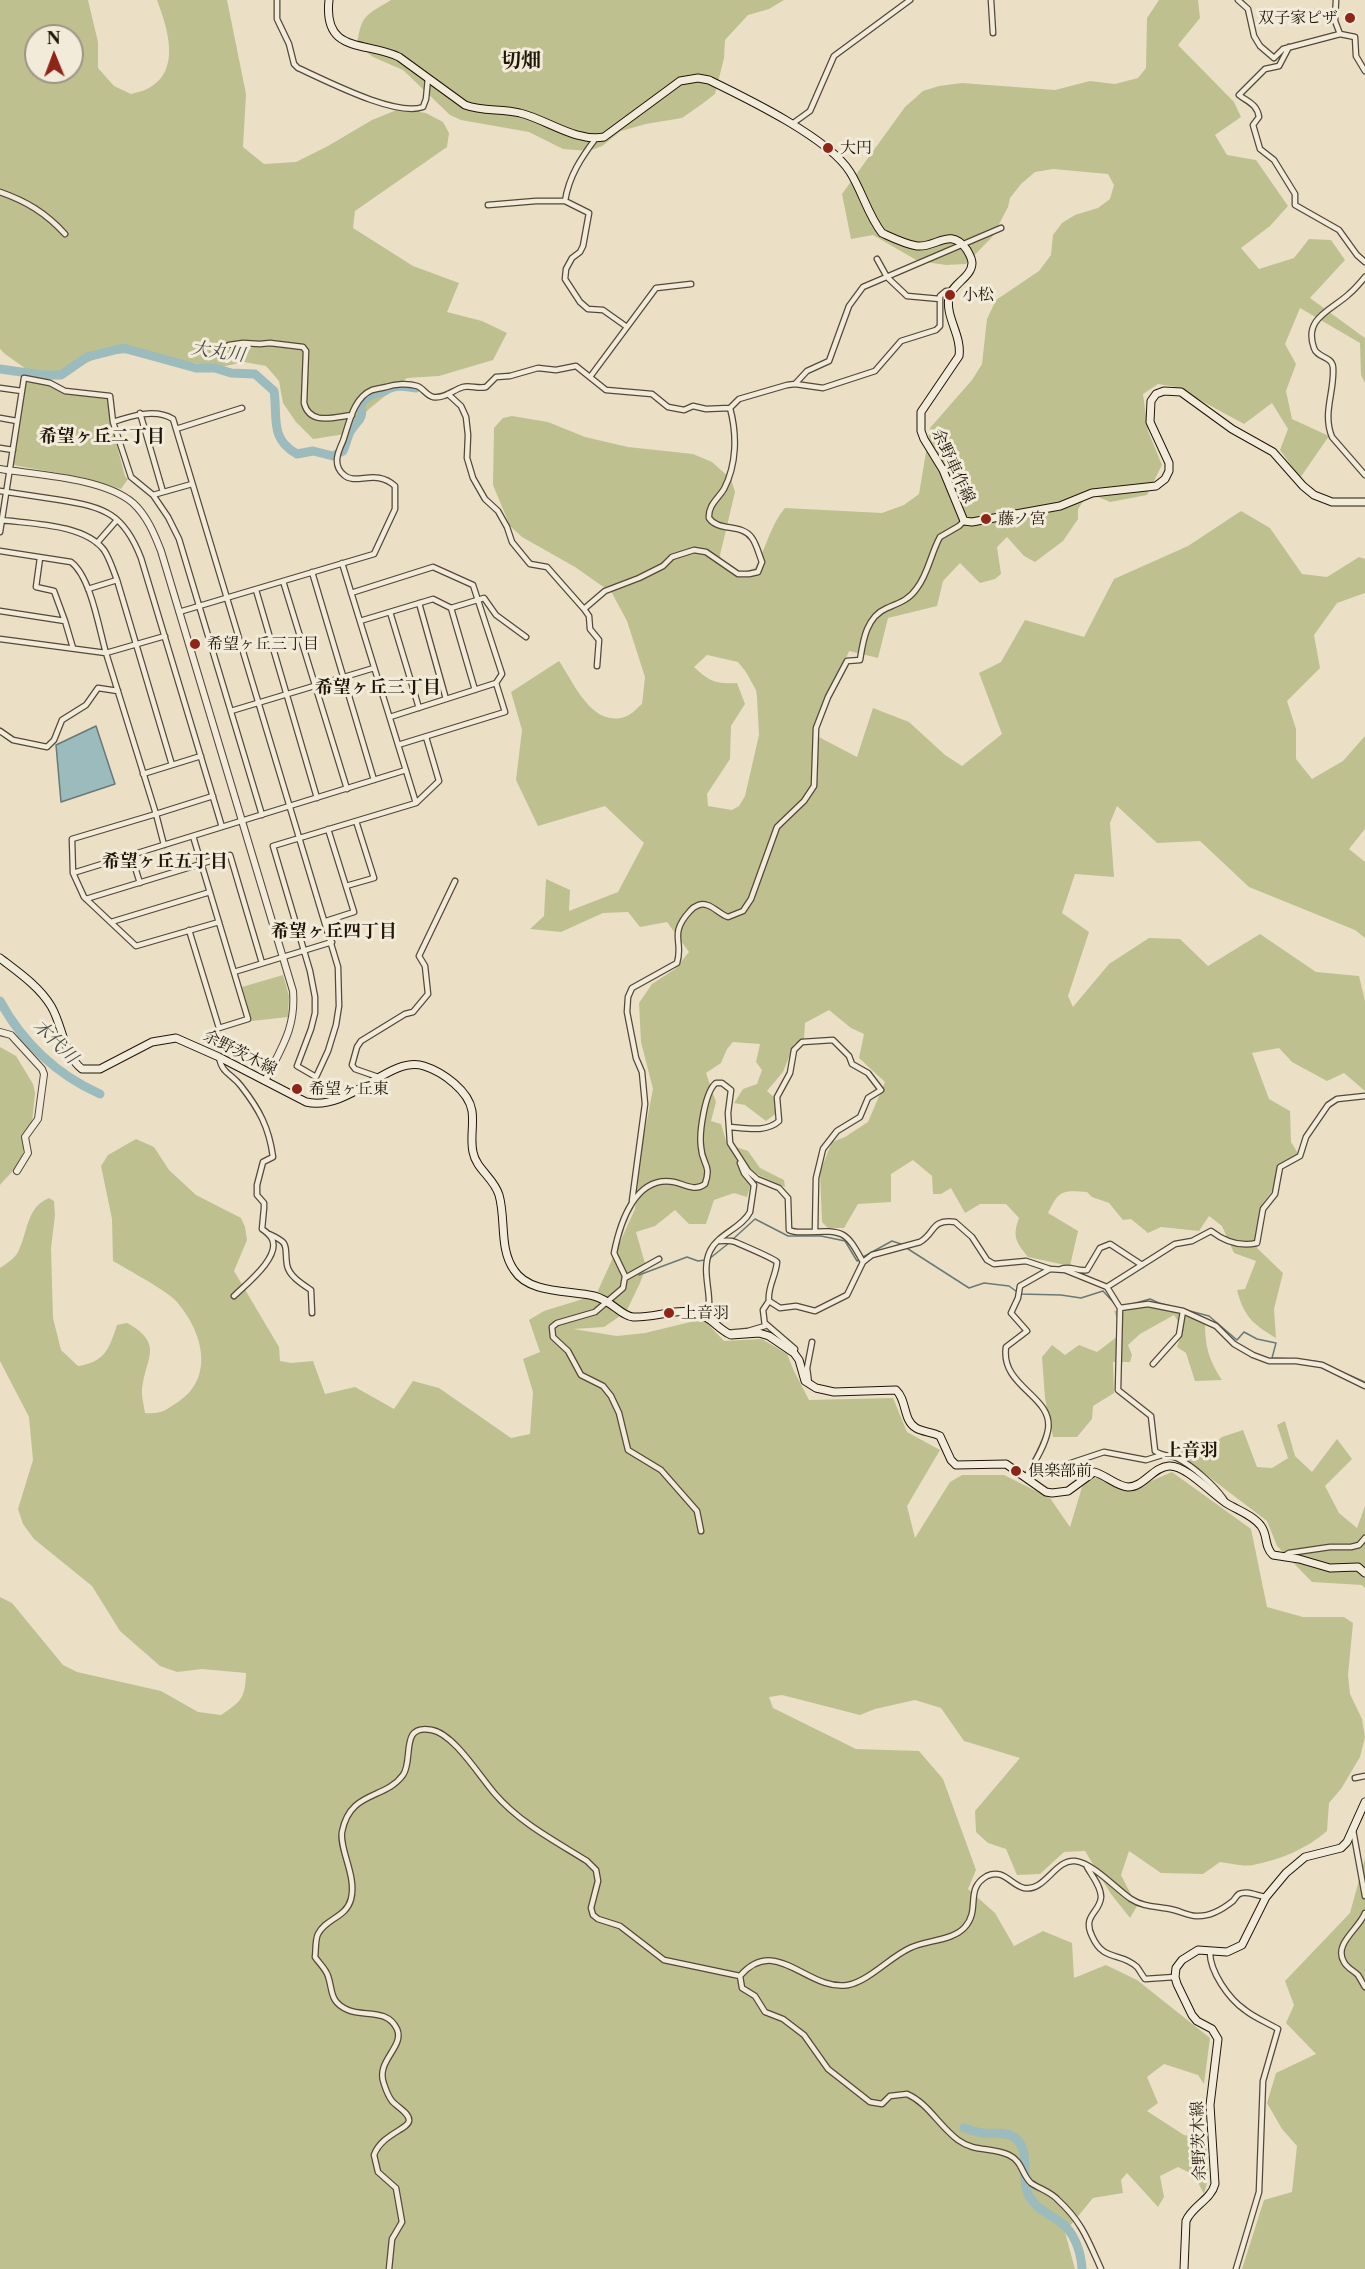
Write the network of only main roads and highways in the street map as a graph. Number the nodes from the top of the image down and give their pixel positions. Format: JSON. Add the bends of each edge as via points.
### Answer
{"nodes":[{"id":1,"x":329,"y":0,"type":"edge"},
{"id":2,"x":1365,"y":502,"type":"edge"},
{"id":3,"x":0,"y":958,"type":"edge"},
{"id":4,"x":1363,"y":1568,"type":"edge"},
{"id":5,"x":1365,"y":1802,"type":"edge"},
{"id":6,"x":1184,"y":2269,"type":"edge"}],
"edges":[{"from":1,"to":2,"type":"main road","name":"余野車作線","via":[[328,19],[341,40],[399,57],[465,105],[523,113],[580,136],[604,137],[680,81],[709,80],[815,137],[840,159],[882,233],[917,246],[951,238],[959,242],[972,264],[952,291],[949,305],[958,338],[958,356],[921,412],[920,420],[924,439],[943,470],[964,521],[1060,506],[1092,493],[1156,486],[1165,479],[1169,464],[1150,422],[1150,401],[1156,394],[1173,390],[1273,452],[1302,486],[1321,499]]},
{"from":3,"to":4,"type":"main road","name":"余野茨木線","via":[[50,1003],[70,1055],[82,1069],[100,1068],[152,1042],[176,1038],[318,1105],[348,1095],[405,1065],[423,1066],[439,1073],[470,1104],[474,1156],[499,1195],[508,1259],[520,1278],[530,1284],[592,1295],[634,1317],[692,1312],[707,1317],[726,1333],[764,1334],[794,1353],[808,1384],[834,1392],[896,1390],[913,1426],[940,1436],[956,1465],[1006,1464],[1046,1492],[1068,1491],[1094,1472],[1130,1487],[1163,1467],[1177,1467],[1254,1519],[1261,1526],[1273,1556],[1330,1568]]},
{"from":5,"to":6,"type":"main road","name":"余野茨木線","via":[[1341,1848],[1305,1857],[1266,1897],[1242,1945],[1227,1952],[1198,1950],[1176,1968],[1177,1984],[1192,2015],[1218,2038],[1210,2105],[1215,2184],[1186,2221]]}]}
